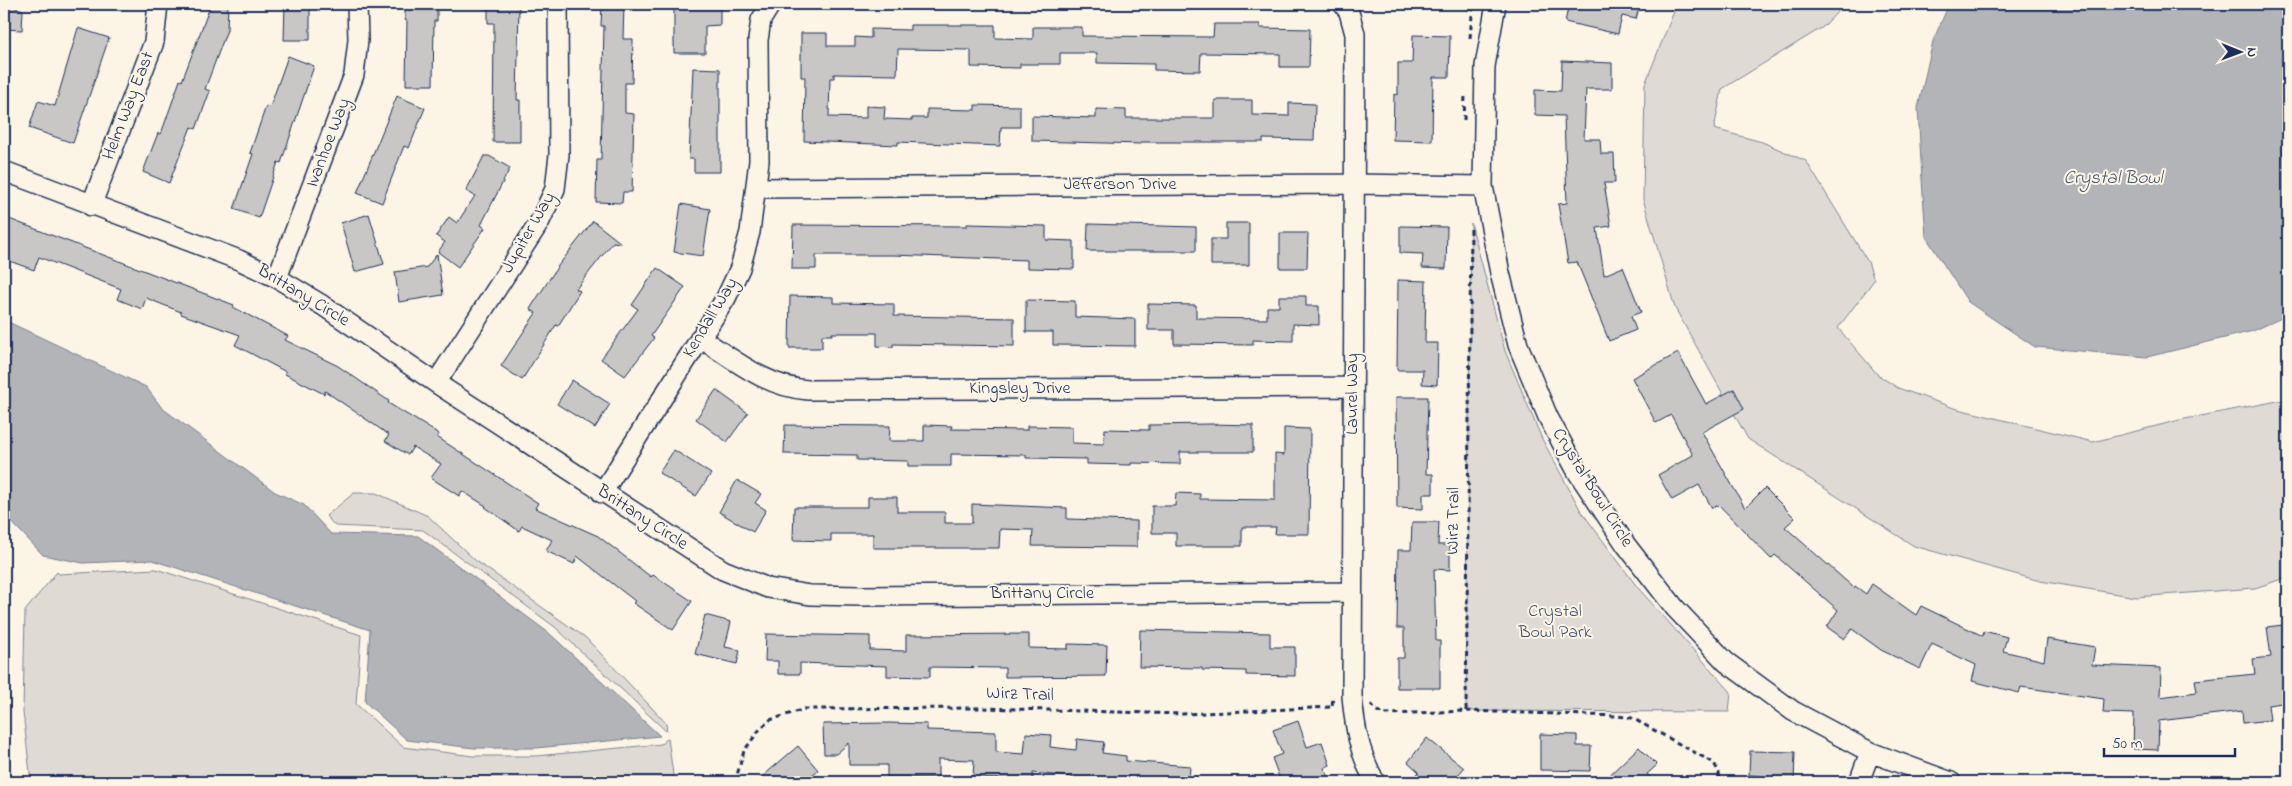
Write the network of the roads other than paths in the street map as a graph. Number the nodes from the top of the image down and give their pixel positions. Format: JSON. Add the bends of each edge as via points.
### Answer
{"nodes":[{"id":1,"x":158,"y":4,"type":"edge"},
{"id":2,"x":357,"y":4,"type":"edge"},
{"id":3,"x":558,"y":4,"type":"edge"},
{"id":4,"x":771,"y":4,"type":"edge"},
{"id":5,"x":1343,"y":4,"type":"edge"},
{"id":6,"x":1496,"y":4,"type":"edge"},
{"id":7,"x":4,"y":172,"type":"edge"},
{"id":8,"x":1354,"y":184,"type":"junction"},
{"id":9,"x":1483,"y":186,"type":"junction"},
{"id":10,"x":757,"y":188,"type":"junction"},
{"id":11,"x":91,"y":206,"type":"junction"},
{"id":12,"x":277,"y":278,"type":"junction"},
{"id":13,"x":700,"y":338,"type":"junction"},
{"id":14,"x":436,"y":383,"type":"junction"},
{"id":15,"x":1353,"y":387,"type":"junction"},
{"id":16,"x":602,"y":493,"type":"junction"},
{"id":17,"x":1352,"y":592,"type":"junction"},
{"id":18,"x":1870,"y":752,"type":"junction"},
{"id":19,"x":1375,"y":782,"type":"edge"},
{"id":20,"x":1859,"y":782,"type":"edge"},
{"id":21,"x":1951,"y":782,"type":"edge"}],
"edges":[{"from":1,"to":11,"type":"street","name":"Helm Way East","via":[[154,42]]},
{"from":2,"to":12,"type":"street","name":"Ivanhoe Way","via":[[358,40],[354,75]]},
{"from":3,"to":14,"type":"street","name":"Jupiter Way","via":[[559,155],[555,189],[539,223]]},
{"from":4,"to":10,"type":"street","name":"Kendall Way","via":[[761,20],[758,40]]},
{"from":5,"to":8,"type":"street","name":"Laurel Way","via":[[1350,12],[1355,34]]},
{"from":6,"to":9,"type":"street","name":"Crystal Bowl Circle","via":[[1485,66]]},
{"from":7,"to":11,"type":"street","name":"Brittany Circle"},
{"from":8,"to":9,"type":"street","name":"Jefferson Drive"},
{"from":8,"to":10,"type":"street","name":"Jefferson Drive"},
{"from":8,"to":15,"type":"street","name":"Laurel Way"},
{"from":9,"to":18,"type":"street","name":"Crystal Bowl Circle","via":[[1500,273],[1522,354],[1548,417],[1578,473],[1626,545],[1675,608],[1726,662],[1793,712]]},
{"from":10,"to":13,"type":"street","name":"Kendall Way","via":[[740,268],[726,298]]},
{"from":11,"to":12,"type":"street","name":"Brittany Circle","via":[[239,260]]},
{"from":12,"to":14,"type":"street","name":"Brittany Circle"},
{"from":13,"to":15,"type":"street","name":"Kingsley Drive","via":[[762,378],[793,389]]},
{"from":13,"to":16,"type":"street","name":"Kendall Way"},
{"from":14,"to":16,"type":"street","name":"Brittany Circle"},
{"from":15,"to":17,"type":"street","name":"Laurel Way"},
{"from":16,"to":17,"type":"street","name":"Brittany Circle","via":[[724,570],[768,588],[810,595]]},
{"from":17,"to":19,"type":"street","name":"Laurel Way","via":[[1355,730]]},
{"from":18,"to":20,"type":"street"},
{"from":18,"to":21,"type":"street","name":"Crystal Bowl Circle"}]}
